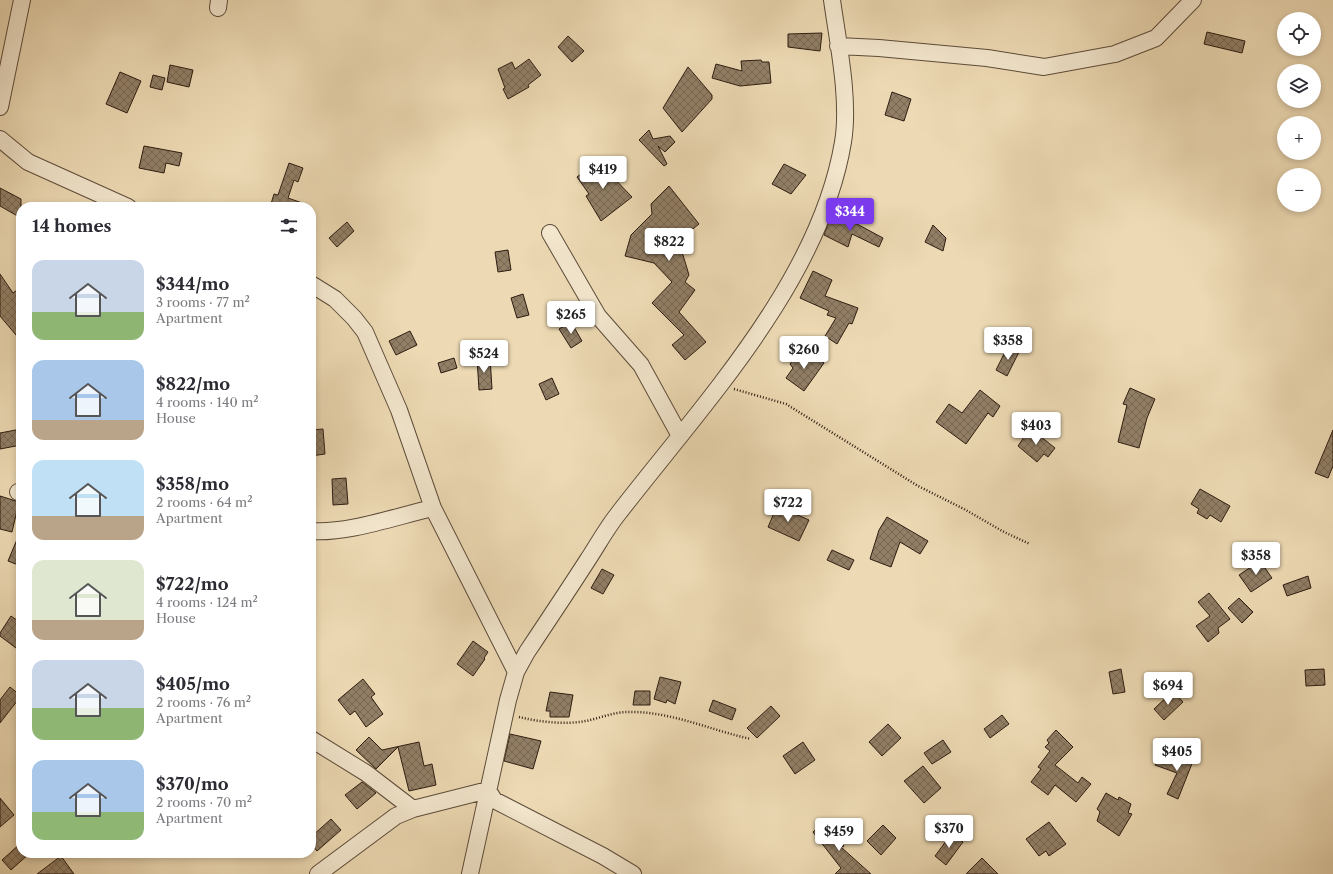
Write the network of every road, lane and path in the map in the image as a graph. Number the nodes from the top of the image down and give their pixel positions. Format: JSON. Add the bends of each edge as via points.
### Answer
{"nodes":[{"id":1,"x":22,"y":0,"type":"edge"},
{"id":2,"x":832,"y":0,"type":"edge"},
{"id":3,"x":1193,"y":0,"type":"edge"},
{"id":4,"x":838,"y":46,"type":"junction"},
{"id":5,"x":0,"y":107,"type":"edge"},
{"id":6,"x":0,"y":139,"type":"edge"},
{"id":7,"x":117,"y":202,"type":"edge"},
{"id":8,"x":550,"y":233,"type":"dead end"},
{"id":9,"x":316,"y":287,"type":"edge"},
{"id":10,"x":720,"y":383,"type":"junction"},
{"id":11,"x":680,"y":436,"type":"junction"},
{"id":12,"x":432,"y":508,"type":"junction"},
{"id":13,"x":316,"y":531,"type":"edge"},
{"id":14,"x":1030,"y":544,"type":"dead end"},
{"id":15,"x":516,"y":672,"type":"junction"},
{"id":16,"x":505,"y":714,"type":"junction"},
{"id":17,"x":751,"y":739,"type":"dead end"},
{"id":18,"x":316,"y":742,"type":"edge"},
{"id":19,"x":488,"y":790,"type":"junction"},
{"id":20,"x":413,"y":809,"type":"junction"},
{"id":21,"x":318,"y":874,"type":"edge"},
{"id":22,"x":470,"y":874,"type":"edge"},
{"id":23,"x":633,"y":874,"type":"edge"}],
"edges":[{"from":1,"to":5,"type":"street"},
{"from":2,"to":4,"type":"street"},
{"from":3,"to":4,"type":"street","via":[[1156,38],[1115,54],[1044,67],[987,58]]},
{"from":4,"to":10,"type":"street","via":[[845,101],[844,140],[834,184],[815,233],[793,277]]},
{"from":6,"to":7,"type":"street","via":[[28,162]]},
{"from":8,"to":11,"type":"street","via":[[598,316],[641,365]]},
{"from":9,"to":12,"type":"street","via":[[335,299],[365,332],[399,410]]},
{"from":10,"to":11,"type":"street"},
{"from":10,"to":14,"type":"path","via":[[741,392],[764,396],[786,404],[918,486]]},
{"from":11,"to":15,"type":"street","via":[[616,516]]},
{"from":12,"to":13,"type":"street","via":[[345,529]]},
{"from":12,"to":15,"type":"street"},
{"from":15,"to":16,"type":"street"},
{"from":16,"to":17,"type":"path","via":[[531,720],[569,723],[627,712],[669,715],[696,725]]},
{"from":16,"to":19,"type":"street"},
{"from":18,"to":20,"type":"street","via":[[366,773]]},
{"from":19,"to":20,"type":"street"},
{"from":19,"to":22,"type":"street"},
{"from":19,"to":23,"type":"street","via":[[494,800]]},
{"from":20,"to":21,"type":"street","via":[[396,816]]}]}
